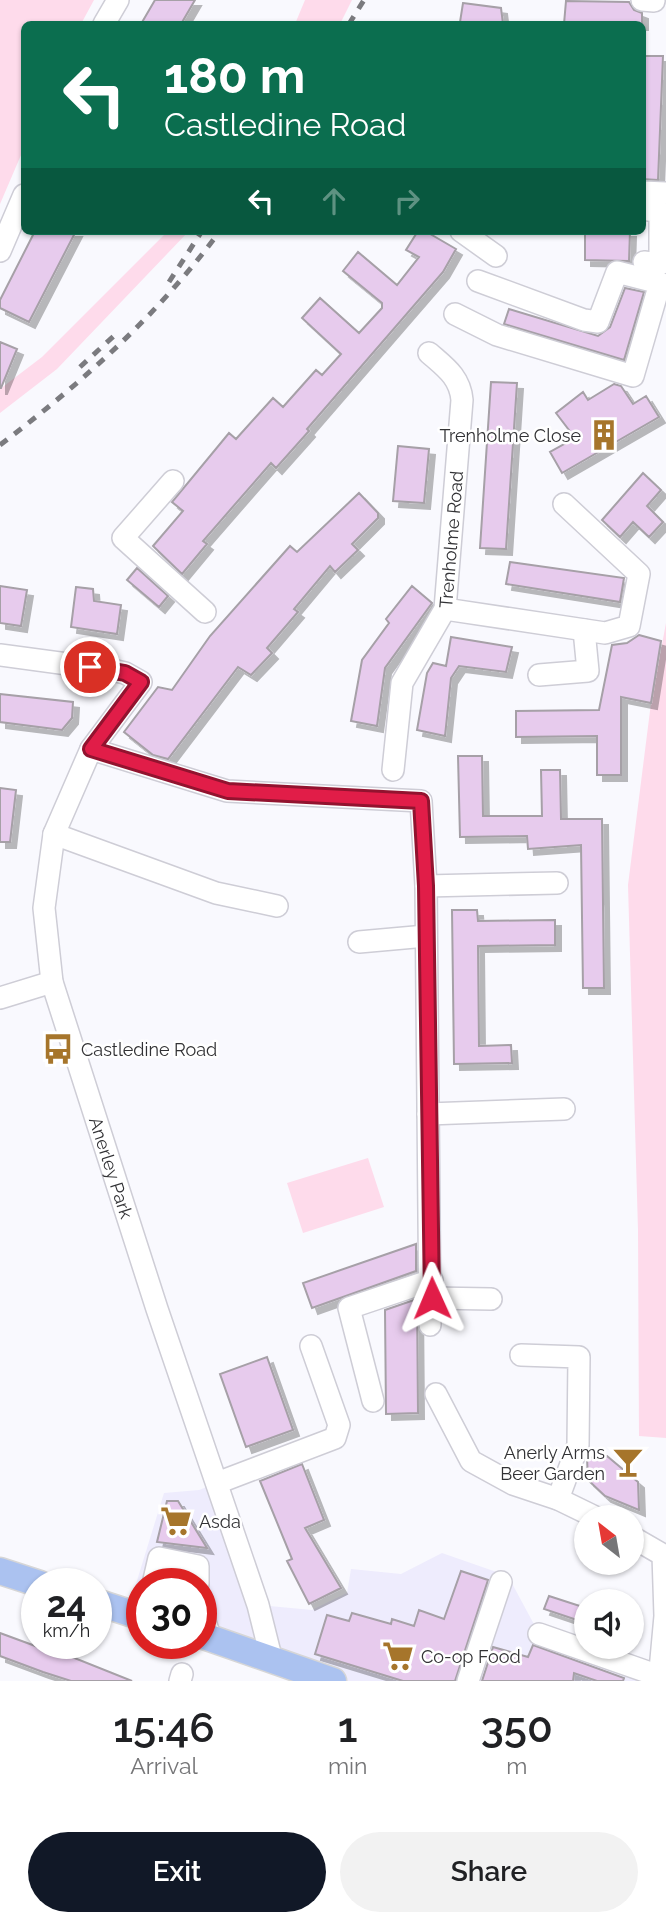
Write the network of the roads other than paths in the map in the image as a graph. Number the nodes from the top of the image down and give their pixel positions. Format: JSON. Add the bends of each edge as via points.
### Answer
{"nodes":[{"id":1,"x":118,"y":0,"type":"edge"},
{"id":2,"x":642,"y":0,"type":"edge"},
{"id":3,"x":654,"y":1,"type":"edge"},
{"id":4,"x":106,"y":21,"type":"edge"},
{"id":5,"x":646,"y":192,"type":"edge"},
{"id":6,"x":666,"y":193,"type":"edge"},
{"id":7,"x":21,"y":202,"type":"edge"},
{"id":8,"x":646,"y":210,"type":"edge"},
{"id":9,"x":467,"y":235,"type":"edge"},
{"id":10,"x":0,"y":251,"type":"edge"},
{"id":11,"x":496,"y":256,"type":"dead end"},
{"id":12,"x":644,"y":262,"type":"dead end"},
{"id":13,"x":478,"y":281,"type":"dead end"},
{"id":14,"x":455,"y":314,"type":"dead end"},
{"id":15,"x":429,"y":352,"type":"dead end"},
{"id":16,"x":173,"y":481,"type":"dead end"},
{"id":17,"x":564,"y":503,"type":"dead end"},
{"id":18,"x":445,"y":609,"type":"junction"},
{"id":19,"x":205,"y":612,"type":"dead end"},
{"id":20,"x":595,"y":631,"type":"junction"},
{"id":21,"x":0,"y":655,"type":"edge"},
{"id":22,"x":539,"y":675,"type":"dead end"},
{"id":23,"x":91,"y":749,"type":"junction"},
{"id":24,"x":393,"y":770,"type":"dead end"},
{"id":25,"x":54,"y":834,"type":"junction"},
{"id":26,"x":558,"y":883,"type":"dead end"},
{"id":27,"x":426,"y":886,"type":"junction"},
{"id":28,"x":277,"y":906,"type":"dead end"},
{"id":29,"x":426,"y":936,"type":"junction"},
{"id":30,"x":359,"y":942,"type":"dead end"},
{"id":31,"x":52,"y":982,"type":"junction"},
{"id":32,"x":0,"y":998,"type":"edge"},
{"id":33,"x":564,"y":1109,"type":"dead end"},
{"id":34,"x":428,"y":1114,"type":"junction"},
{"id":35,"x":432,"y":1289,"type":"junction"},
{"id":36,"x":491,"y":1299,"type":"dead end"},
{"id":37,"x":430,"y":1325,"type":"dead end"},
{"id":38,"x":311,"y":1346,"type":"dead end"},
{"id":39,"x":521,"y":1355,"type":"dead end"},
{"id":40,"x":436,"y":1394,"type":"dead end"},
{"id":41,"x":373,"y":1401,"type":"dead end"},
{"id":42,"x":217,"y":1483,"type":"junction"},
{"id":43,"x":558,"y":1499,"type":"junction"},
{"id":44,"x":574,"y":1507,"type":"edge"},
{"id":45,"x":644,"y":1544,"type":"edge"},
{"id":46,"x":157,"y":1568,"type":"edge"},
{"id":47,"x":198,"y":1568,"type":"edge"},
{"id":48,"x":0,"y":1571,"type":"edge"},
{"id":49,"x":21,"y":1578,"type":"edge"},
{"id":50,"x":501,"y":1582,"type":"dead end"},
{"id":51,"x":539,"y":1634,"type":"dead end"},
{"id":52,"x":217,"y":1641,"type":"edge"},
{"id":53,"x":272,"y":1661,"type":"junction"},
{"id":54,"x":659,"y":1679,"type":"edge"},
{"id":55,"x":333,"y":1681,"type":"edge"},
{"id":56,"x":468,"y":1681,"type":"edge"}],
"edges":[{"from":1,"to":4,"type":"street"},
{"from":2,"to":3,"type":"street"},
{"from":5,"to":6,"type":"street"},
{"from":7,"to":10,"type":"street"},
{"from":8,"to":12,"type":"street","via":[[660,212],[660,264]]},
{"from":9,"to":11,"type":"street"},
{"from":13,"to":14,"type":"street","via":[[598,322],[617,272],[660,283],[634,376],[497,335]]},
{"from":15,"to":18,"type":"street","name":"Trenholme Road","via":[[461,385],[462,400]]},
{"from":16,"to":19,"type":"street","via":[[123,538]]},
{"from":17,"to":20,"type":"street","via":[[639,574],[629,626]]},
{"from":18,"to":20,"type":"street"},
{"from":18,"to":24,"type":"street","name":"Trenholme Road","via":[[402,683]]},
{"from":20,"to":22,"type":"street","via":[[588,671]]},
{"from":21,"to":23,"type":"street","name":"Anerley Park","via":[[112,670],[141,682]]},
{"from":23,"to":25,"type":"street","name":"Anerley Park"},
{"from":23,"to":27,"type":"street","via":[[228,791],[421,801]]},
{"from":25,"to":28,"type":"street","via":[[216,894]]},
{"from":25,"to":31,"type":"street","name":"Anerley Park","via":[[44,908]]},
{"from":26,"to":27,"type":"street"},
{"from":27,"to":29,"type":"street"},
{"from":29,"to":30,"type":"street"},
{"from":29,"to":34,"type":"street"},
{"from":31,"to":32,"type":"street"},
{"from":31,"to":42,"type":"street","name":"Anerley Park"},
{"from":33,"to":34,"type":"street"},
{"from":34,"to":35,"type":"street"},
{"from":35,"to":36,"type":"street"},
{"from":35,"to":37,"type":"street"},
{"from":35,"to":41,"type":"street","via":[[349,1308]]},
{"from":38,"to":42,"type":"street","via":[[339,1425],[335,1438]]},
{"from":39,"to":43,"type":"street","via":[[579,1357],[578,1445]]},
{"from":40,"to":43,"type":"street","via":[[471,1461],[513,1484]]},
{"from":42,"to":53,"type":"street","name":"Anerley Park"},
{"from":43,"to":44,"type":"street"},
{"from":45,"to":54,"type":"street","via":[[663,1555],[665,1616]]},
{"from":46,"to":47,"type":"street","via":[[159,1558]]},
{"from":48,"to":49,"type":"main road"},
{"from":50,"to":56,"type":"street"},
{"from":51,"to":54,"type":"street"},
{"from":52,"to":53,"type":"main road"},
{"from":53,"to":55,"type":"main road"}]}
